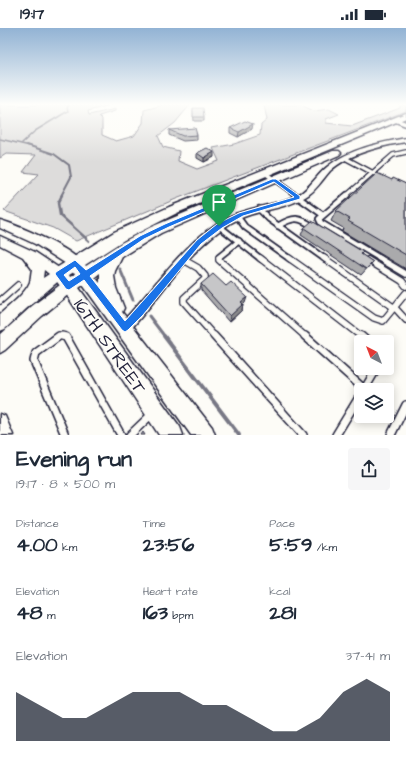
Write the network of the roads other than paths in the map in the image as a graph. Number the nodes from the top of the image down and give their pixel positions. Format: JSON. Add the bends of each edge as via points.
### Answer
{"nodes":[{"id":1,"x":386,"y":124,"type":"edge"},
{"id":2,"x":406,"y":124,"type":"edge"},
{"id":3,"x":406,"y":140,"type":"edge"},
{"id":4,"x":406,"y":152,"type":"edge"},
{"id":5,"x":347,"y":159,"type":"junction"},
{"id":6,"x":373,"y":173,"type":"junction"},
{"id":7,"x":270,"y":176,"type":"junction"},
{"id":8,"x":378,"y":176,"type":"edge"},
{"id":9,"x":298,"y":198,"type":"junction"},
{"id":10,"x":259,"y":209,"type":"junction"},
{"id":11,"x":323,"y":215,"type":"junction"},
{"id":12,"x":237,"y":216,"type":"junction"},
{"id":13,"x":0,"y":224,"type":"edge"},
{"id":14,"x":219,"y":226,"type":"junction"},
{"id":15,"x":278,"y":226,"type":"junction"},
{"id":16,"x":321,"y":231,"type":"edge"},
{"id":17,"x":0,"y":240,"type":"edge"},
{"id":18,"x":239,"y":241,"type":"junction"},
{"id":19,"x":14,"y":246,"type":"junction"},
{"id":20,"x":126,"y":247,"type":"junction"},
{"id":21,"x":362,"y":256,"type":"edge"},
{"id":22,"x":184,"y":260,"type":"junction"},
{"id":23,"x":80,"y":269,"type":"junction"},
{"id":24,"x":406,"y":274,"type":"edge"},
{"id":25,"x":64,"y":280,"type":"junction"},
{"id":26,"x":18,"y":285,"type":"dead end"},
{"id":27,"x":406,"y":286,"type":"edge"},
{"id":28,"x":406,"y":293,"type":"edge"},
{"id":29,"x":0,"y":300,"type":"edge"},
{"id":30,"x":21,"y":304,"type":"junction"},
{"id":31,"x":396,"y":308,"type":"junction"},
{"id":32,"x":406,"y":320,"type":"edge"},
{"id":33,"x":0,"y":324,"type":"edge"},
{"id":34,"x":123,"y":324,"type":"junction"},
{"id":35,"x":359,"y":335,"type":"edge"},
{"id":36,"x":0,"y":345,"type":"edge"},
{"id":37,"x":354,"y":383,"type":"edge"},
{"id":38,"x":406,"y":405,"type":"edge"},
{"id":39,"x":354,"y":406,"type":"edge"},
{"id":40,"x":155,"y":411,"type":"junction"},
{"id":41,"x":0,"y":421,"type":"edge"},
{"id":42,"x":5,"y":435,"type":"edge"},
{"id":43,"x":65,"y":435,"type":"edge"},
{"id":44,"x":121,"y":435,"type":"edge"},
{"id":45,"x":130,"y":435,"type":"edge"},
{"id":46,"x":172,"y":435,"type":"edge"},
{"id":47,"x":204,"y":435,"type":"edge"},
{"id":48,"x":302,"y":435,"type":"edge"},
{"id":49,"x":336,"y":435,"type":"edge"},
{"id":50,"x":391,"y":435,"type":"edge"}],
"edges":[{"from":1,"to":7,"type":"main road"},
{"from":2,"to":7,"type":"main road"},
{"from":3,"to":5,"type":"street","via":[[380,145]]},
{"from":4,"to":6,"type":"lane","via":[[392,155]]},
{"from":5,"to":6,"type":"lane"},
{"from":5,"to":9,"type":"street","via":[[330,168],[309,191]]},
{"from":6,"to":8,"type":"lane"},
{"from":6,"to":11,"type":"lane"},
{"from":7,"to":9,"type":"lane"},
{"from":7,"to":20,"type":"main road"},
{"from":7,"to":23,"type":"main road","via":[[146,222]]},
{"from":9,"to":10,"type":"street"},
{"from":9,"to":11,"type":"lane"},
{"from":10,"to":12,"type":"street"},
{"from":10,"to":15,"type":"lane"},
{"from":11,"to":24,"type":"lane","via":[[319,219],[321,223]]},
{"from":12,"to":14,"type":"street"},
{"from":12,"to":31,"type":"lane","via":[[245,227],[374,318],[383,321]]},
{"from":13,"to":23,"type":"street","name":"16TH STREET","via":[[52,247]]},
{"from":14,"to":18,"type":"lane"},
{"from":14,"to":22,"type":"street","via":[[199,242]]},
{"from":15,"to":16,"type":"lane","via":[[295,217]]},
{"from":15,"to":31,"type":"lane"},
{"from":17,"to":19,"type":"street","name":"16TH STREET"},
{"from":18,"to":35,"type":"lane"},
{"from":18,"to":37,"type":"lane","via":[[221,254],[219,260]]},
{"from":19,"to":25,"type":"street","name":"16TH STREET","via":[[38,258]]},
{"from":19,"to":30,"type":"street","via":[[32,258],[38,268],[36,284]]},
{"from":20,"to":23,"type":"main road"},
{"from":20,"to":34,"type":"main road","via":[[110,264],[106,274],[106,281]]},
{"from":21,"to":27,"type":"lane"},
{"from":22,"to":34,"type":"street","via":[[140,312]]},
{"from":22,"to":48,"type":"lane","via":[[198,268],[205,276],[184,298],[188,308]]},
{"from":23,"to":25,"type":"main road"},
{"from":23,"to":34,"type":"main road","name":"16TH STREET"},
{"from":25,"to":30,"type":"street"},
{"from":25,"to":36,"type":"street","via":[[38,311]]},
{"from":25,"to":40,"type":"main road","name":"16TH STREET"},
{"from":26,"to":29,"type":"lane"},
{"from":28,"to":31,"type":"lane"},
{"from":30,"to":33,"type":"street"},
{"from":31,"to":32,"type":"lane"},
{"from":34,"to":47,"type":"main road","name":"16TH STREET"},
{"from":38,"to":50,"type":"lane"},
{"from":39,"to":49,"type":"lane"},
{"from":40,"to":45,"type":"lane"},
{"from":40,"to":46,"type":"main road","name":"16TH STREET"},
{"from":41,"to":42,"type":"street"},
{"from":43,"to":44,"type":"lane","via":[[34,361],[36,353],[60,336],[66,337]]}]}
